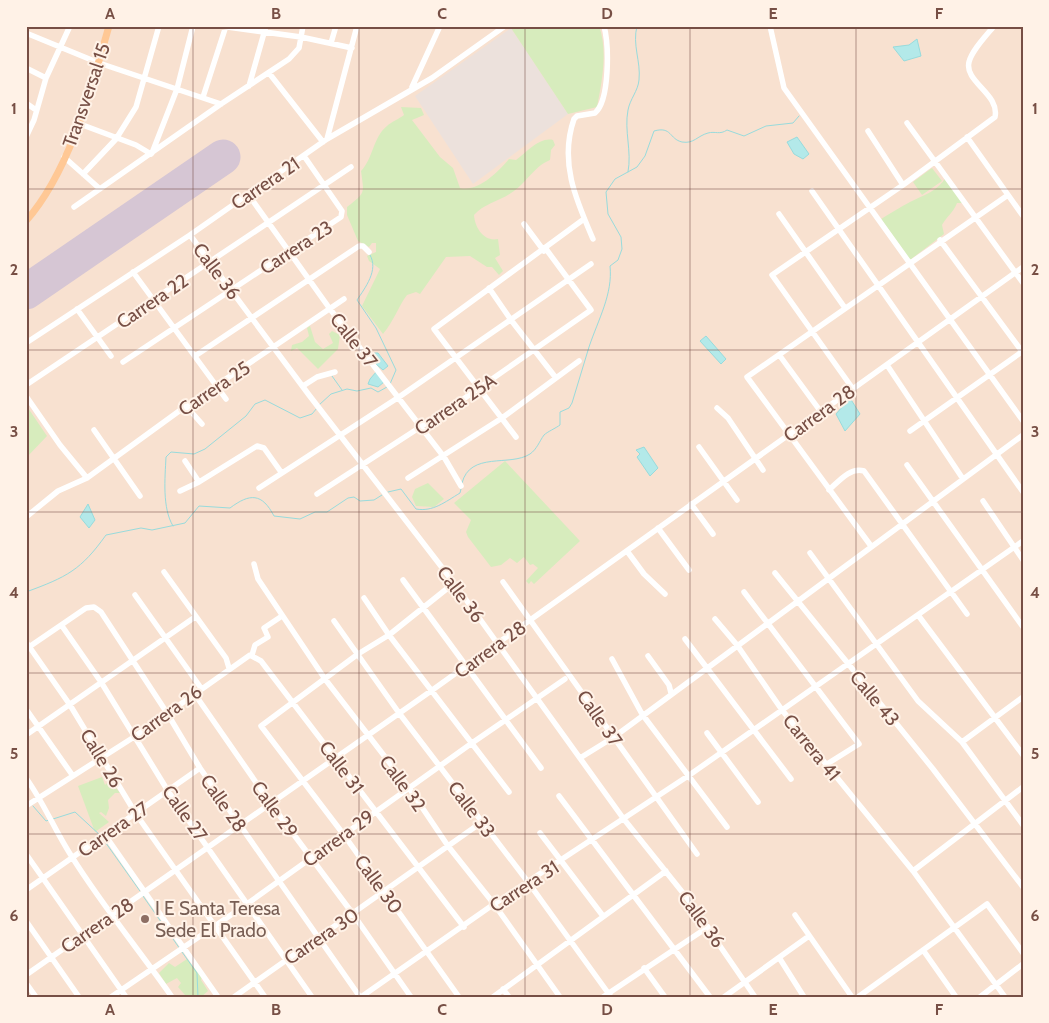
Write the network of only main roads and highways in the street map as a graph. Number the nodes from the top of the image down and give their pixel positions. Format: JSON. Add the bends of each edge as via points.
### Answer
{"nodes":[{"id":1,"x":109,"y":26,"type":"edge"},
{"id":2,"x":26,"y":221,"type":"edge"}],
"edges":[{"from":1,"to":2,"type":"main road","name":"Transversal 15","via":[[80,124],[47,190]]}]}
